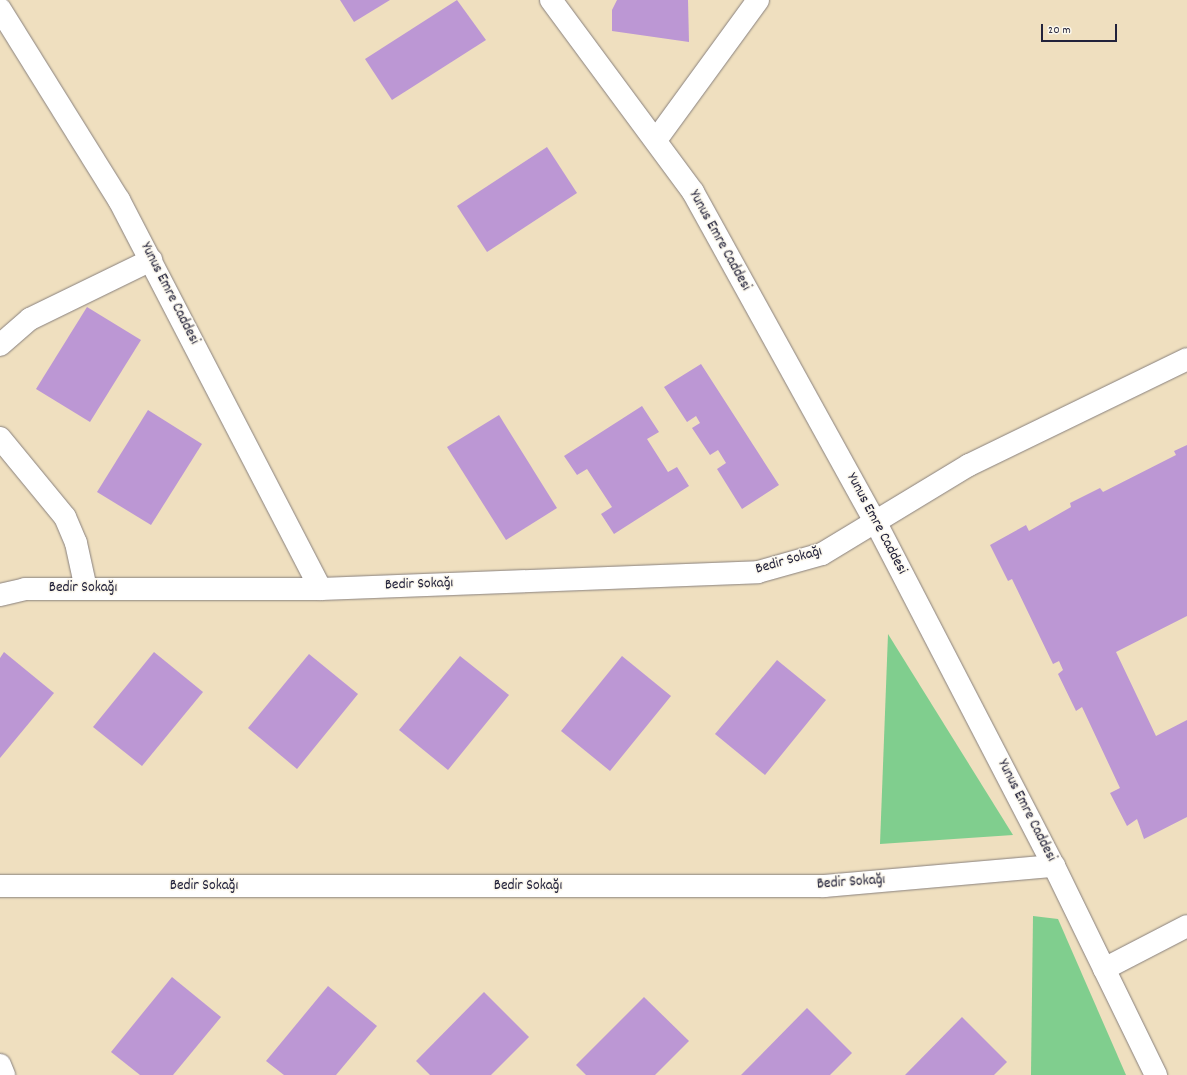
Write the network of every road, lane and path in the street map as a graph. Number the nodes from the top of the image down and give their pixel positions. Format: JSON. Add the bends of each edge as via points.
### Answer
{"nodes":[{"id":1,"x":551,"y":0,"type":"edge"},
{"id":2,"x":758,"y":0,"type":"edge"},
{"id":3,"x":0,"y":9,"type":"edge"},
{"id":4,"x":656,"y":140,"type":"junction"},
{"id":5,"x":151,"y":260,"type":"junction"},
{"id":6,"x":0,"y":345,"type":"edge"},
{"id":7,"x":1187,"y":359,"type":"edge"},
{"id":8,"x":0,"y":438,"type":"edge"},
{"id":9,"x":876,"y":523,"type":"junction"},
{"id":10,"x":321,"y":588,"type":"junction"},
{"id":11,"x":86,"y":589,"type":"junction"},
{"id":12,"x":0,"y":595,"type":"edge"},
{"id":13,"x":1054,"y":866,"type":"junction"},
{"id":14,"x":0,"y":886,"type":"edge"},
{"id":15,"x":1187,"y":926,"type":"edge"},
{"id":16,"x":1104,"y":969,"type":"junction"},
{"id":17,"x":0,"y":1065,"type":"edge"},
{"id":18,"x":4,"y":1075,"type":"edge"},
{"id":19,"x":1156,"y":1075,"type":"edge"}],
"edges":[{"from":1,"to":4,"type":"street","name":"Yunus Emre Caddesi"},
{"from":2,"to":4,"type":"street"},
{"from":3,"to":5,"type":"street","name":"Yunus Emre Caddesi","via":[[119,200]]},
{"from":4,"to":9,"type":"street","name":"Yunus Emre Caddesi","via":[[693,192]]},
{"from":5,"to":6,"type":"street","via":[[30,319]]},
{"from":5,"to":10,"type":"street","name":"Yunus Emre Caddesi"},
{"from":7,"to":9,"type":"street","name":"Bedir Sokağı","via":[[969,465]]},
{"from":8,"to":11,"type":"street","via":[[65,517],[76,543]]},
{"from":9,"to":10,"type":"street","name":"Bedir Sokağı","via":[[822,554],[758,572]]},
{"from":9,"to":13,"type":"street","name":"Yunus Emre Caddesi"},
{"from":10,"to":11,"type":"street","name":"Bedir Sokağı"},
{"from":11,"to":12,"type":"street","name":"Bedir Sokağı","via":[[25,589]]},
{"from":13,"to":14,"type":"street","name":"Bedir Sokağı","via":[[824,886]]},
{"from":13,"to":16,"type":"street","name":"Yunus Emre Caddesi"},
{"from":15,"to":16,"type":"street"},
{"from":16,"to":19,"type":"street","name":"Yunus Emre Caddesi"},
{"from":17,"to":18,"type":"street"}]}
